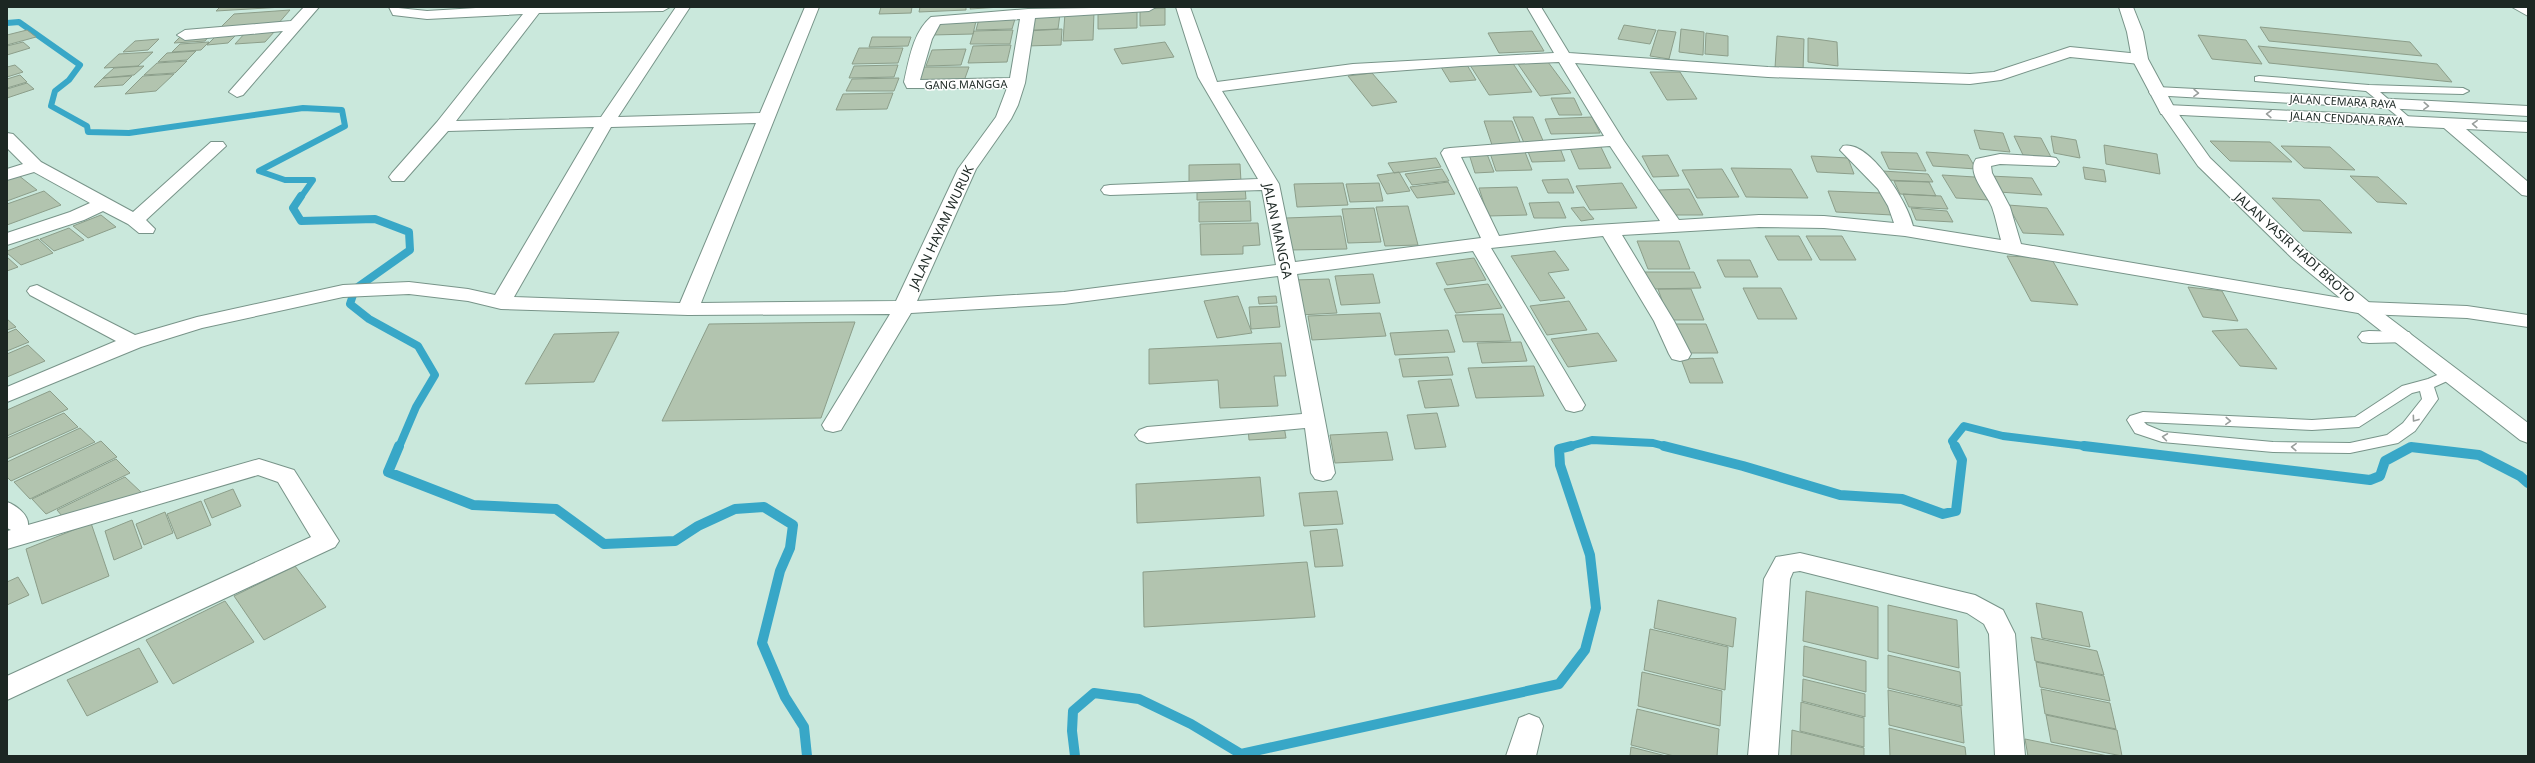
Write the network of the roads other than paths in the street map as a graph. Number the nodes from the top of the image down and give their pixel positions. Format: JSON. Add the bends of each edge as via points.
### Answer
{"nodes":[{"id":1,"x":312,"y":7,"type":"edge"},
{"id":2,"x":396,"y":7,"type":"edge"},
{"id":3,"x":663,"y":7,"type":"edge"},
{"id":4,"x":683,"y":7,"type":"edge"},
{"id":5,"x":812,"y":7,"type":"edge"},
{"id":6,"x":1149,"y":7,"type":"edge"},
{"id":7,"x":1183,"y":7,"type":"edge"},
{"id":8,"x":1534,"y":7,"type":"edge"},
{"id":9,"x":2126,"y":7,"type":"edge"},
{"id":10,"x":2519,"y":7,"type":"edge"},
{"id":11,"x":535,"y":9,"type":"junction"},
{"id":12,"x":2528,"y":12,"type":"edge"},
{"id":13,"x":1028,"y":13,"type":"junction"},
{"id":14,"x":298,"y":25,"type":"junction"},
{"id":15,"x":185,"y":35,"type":"dead end"},
{"id":16,"x":1563,"y":57,"type":"junction"},
{"id":17,"x":2140,"y":59,"type":"junction"},
{"id":18,"x":2259,"y":79,"type":"dead end"},
{"id":19,"x":1017,"y":83,"type":"junction"},
{"id":20,"x":1212,"y":87,"type":"junction"},
{"id":21,"x":2369,"y":88,"type":"junction"},
{"id":22,"x":2463,"y":91,"type":"dead end"},
{"id":23,"x":237,"y":92,"type":"dead end"},
{"id":24,"x":2157,"y":92,"type":"junction"},
{"id":25,"x":2327,"y":100,"type":"junction"},
{"id":26,"x":2387,"y":104,"type":"junction"},
{"id":27,"x":2487,"y":109,"type":"junction"},
{"id":28,"x":2167,"y":110,"type":"junction"},
{"id":29,"x":2528,"y":111,"type":"edge"},
{"id":30,"x":766,"y":118,"type":"junction"},
{"id":31,"x":2359,"y":118,"type":"junction"},
{"id":32,"x":2406,"y":120,"type":"junction"},
{"id":33,"x":2447,"y":122,"type":"junction"},
{"id":34,"x":605,"y":123,"type":"junction"},
{"id":35,"x":443,"y":126,"type":"junction"},
{"id":36,"x":2508,"y":126,"type":"junction"},
{"id":37,"x":2528,"y":127,"type":"edge"},
{"id":38,"x":7,"y":138,"type":"edge"},
{"id":39,"x":1615,"y":141,"type":"junction"},
{"id":40,"x":217,"y":146,"type":"dead end"},
{"id":41,"x":1849,"y":150,"type":"dead end"},
{"id":42,"x":2050,"y":162,"type":"dead end"},
{"id":43,"x":34,"y":166,"type":"junction"},
{"id":44,"x":7,"y":175,"type":"edge"},
{"id":45,"x":398,"y":177,"type":"dead end"},
{"id":46,"x":1270,"y":184,"type":"junction"},
{"id":47,"x":1110,"y":190,"type":"dead end"},
{"id":48,"x":2528,"y":191,"type":"edge"},
{"id":49,"x":103,"y":204,"type":"junction"},
{"id":50,"x":1673,"y":226,"type":"junction"},
{"id":51,"x":1609,"y":230,"type":"junction"},
{"id":52,"x":1905,"y":230,"type":"junction"},
{"id":53,"x":7,"y":239,"type":"edge"},
{"id":54,"x":1486,"y":243,"type":"junction"},
{"id":55,"x":2012,"y":247,"type":"junction"},
{"id":56,"x":1286,"y":269,"type":"junction"},
{"id":57,"x":37,"y":291,"type":"dead end"},
{"id":58,"x":501,"y":303,"type":"junction"},
{"id":59,"x":2364,"y":308,"type":"junction"},
{"id":60,"x":903,"y":309,"type":"junction"},
{"id":61,"x":688,"y":310,"type":"junction"},
{"id":62,"x":2528,"y":321,"type":"edge"},
{"id":63,"x":2402,"y":336,"type":"junction"},
{"id":64,"x":2369,"y":337,"type":"dead end"},
{"id":65,"x":133,"y":342,"type":"junction"},
{"id":66,"x":1680,"y":354,"type":"dead end"},
{"id":67,"x":2451,"y":374,"type":"junction"},
{"id":68,"x":2426,"y":385,"type":"junction"},
{"id":69,"x":7,"y":395,"type":"edge"},
{"id":70,"x":1574,"y":405,"type":"dead end"},
{"id":71,"x":1315,"y":420,"type":"junction"},
{"id":72,"x":833,"y":425,"type":"dead end"},
{"id":73,"x":1147,"y":435,"type":"dead end"},
{"id":74,"x":2528,"y":435,"type":"edge"},
{"id":75,"x":1323,"y":473,"type":"dead end"},
{"id":76,"x":10,"y":525,"type":"edge"},
{"id":77,"x":7,"y":689,"type":"edge"},
{"id":78,"x":1529,"y":726,"type":"dead end"},
{"id":79,"x":1521,"y":756,"type":"edge"},
{"id":80,"x":1763,"y":756,"type":"edge"},
{"id":81,"x":2010,"y":756,"type":"edge"}],
"edges":[{"from":1,"to":14,"type":"street"},
{"from":2,"to":11,"type":"street","via":[[398,12],[427,15]]},
{"from":3,"to":11,"type":"street"},
{"from":4,"to":34,"type":"street"},
{"from":5,"to":30,"type":"street"},
{"from":6,"to":13,"type":"street","name":"GANG MANGGA"},
{"from":7,"to":20,"type":"street","name":"JALAN MANGGA","via":[[1206,77]]},
{"from":8,"to":16,"type":"street"},
{"from":9,"to":17,"type":"street","name":"JALAN YASIR HADI BROTO","via":[[2135,32]]},
{"from":10,"to":12,"type":"street"},
{"from":11,"to":35,"type":"street"},
{"from":13,"to":19,"type":"street","name":"JALAN HAYAM WURUK"},
{"from":13,"to":19,"type":"street","name":"GANG MANGGA","via":[[932,22],[912,82],[913,85],[932,86]]},
{"from":14,"to":15,"type":"street"},
{"from":14,"to":23,"type":"street"},
{"from":16,"to":17,"type":"street","via":[[1768,72],[1970,79],[2017,72],[2070,52]]},
{"from":16,"to":20,"type":"street","via":[[1461,60],[1360,68]]},
{"from":16,"to":39,"type":"street"},
{"from":17,"to":24,"type":"street","name":"JALAN YASIR HADI BROTO"},
{"from":18,"to":21,"type":"lane"},
{"from":19,"to":60,"type":"street","name":"JALAN HAYAM WURUK","via":[[1003,119],[967,169]]},
{"from":20,"to":46,"type":"street","name":"JALAN MANGGA"},
{"from":21,"to":22,"type":"lane"},
{"from":21,"to":26,"type":"lane"},
{"from":24,"to":25,"type":"street","name":"JALAN CEMARA RAYA","one_way":true},
{"from":24,"to":28,"type":"street","name":"JALAN YASIR HADI BROTO"},
{"from":25,"to":26,"type":"street","name":"JALAN CEMARA RAYA"},
{"from":25,"to":31,"type":"street"},
{"from":26,"to":27,"type":"street","name":"JALAN CEMARA RAYA","one_way":true},
{"from":26,"to":32,"type":"lane"},
{"from":27,"to":29,"type":"street","name":"JALAN CEMARA RAYA"},
{"from":27,"to":36,"type":"street"},
{"from":31,"to":28,"type":"street","name":"JALAN CENDANA RAYA","one_way":true},
{"from":28,"to":59,"type":"street","name":"JALAN YASIR HADI BROTO","via":[[2204,162],[2245,204]]},
{"from":30,"to":34,"type":"street"},
{"from":30,"to":61,"type":"street"},
{"from":31,"to":32,"type":"street","name":"JALAN CENDANA RAYA"},
{"from":32,"to":33,"type":"street","name":"JALAN CENDANA RAYA"},
{"from":36,"to":33,"type":"street","name":"JALAN CENDANA RAYA","one_way":true},
{"from":33,"to":48,"type":"street"},
{"from":34,"to":35,"type":"street"},
{"from":34,"to":58,"type":"street"},
{"from":35,"to":45,"type":"street"},
{"from":36,"to":37,"type":"street","name":"JALAN CENDANA RAYA"},
{"from":38,"to":43,"type":"street"},
{"from":39,"to":50,"type":"street"},
{"from":39,"to":54,"type":"street","via":[[1450,153]]},
{"from":40,"to":49,"type":"street","via":[[141,224]]},
{"from":41,"to":52,"type":"street","via":[[1877,173],[1885,184],[1902,215]]},
{"from":42,"to":55,"type":"street","via":[[2000,159],[1982,163],[1983,173],[2001,207]]},
{"from":43,"to":44,"type":"street"},
{"from":43,"to":49,"type":"street","via":[[90,194]]},
{"from":46,"to":47,"type":"street"},
{"from":46,"to":56,"type":"street","name":"JALAN MANGGA"},
{"from":49,"to":53,"type":"street","via":[[83,214]]},
{"from":50,"to":51,"type":"street"},
{"from":50,"to":52,"type":"street","via":[[1759,221],[1809,222]]},
{"from":51,"to":54,"type":"street"},
{"from":51,"to":66,"type":"street","via":[[1664,321]]},
{"from":52,"to":55,"type":"street"},
{"from":54,"to":56,"type":"street"},
{"from":54,"to":70,"type":"street"},
{"from":55,"to":59,"type":"street"},
{"from":56,"to":60,"type":"street","via":[[1064,298]]},
{"from":56,"to":71,"type":"street","name":"JALAN MANGGA","via":[[1302,363]]},
{"from":57,"to":65,"type":"street"},
{"from":58,"to":61,"type":"street"},
{"from":58,"to":65,"type":"street","via":[[468,295],[409,288],[371,288],[343,291],[197,322]]},
{"from":59,"to":62,"type":"street","via":[[2467,312]]},
{"from":59,"to":63,"type":"street","name":"JALAN YASIR HADI BROTO"},
{"from":60,"to":61,"type":"street"},
{"from":60,"to":72,"type":"street","name":"JALAN HAYAM WURUK"},
{"from":63,"to":64,"type":"street"},
{"from":63,"to":67,"type":"street","name":"JALAN YASIR HADI BROTO"},
{"from":65,"to":69,"type":"street"},
{"from":67,"to":68,"type":"lane"},
{"from":67,"to":74,"type":"street","name":"JALAN YASIR HADI BROTO"},
{"from":68,"to":68,"type":"lane","one_way":true,"via":[[2430,399],[2409,427],[2392,439],[2366,447],[2273,446],[2162,437],[2141,429],[2135,420],[2143,417],[2312,425],[2358,422],[2407,389]]},
{"from":71,"to":73,"type":"street"},
{"from":71,"to":75,"type":"street","name":"JALAN MANGGA"},
{"from":76,"to":77,"type":"street","via":[[259,467],[286,476],[326,541]]},
{"from":78,"to":79,"type":"street"},
{"from":80,"to":81,"type":"street","via":[[1777,579],[1785,564],[1800,562],[1975,605],[1994,618],[2002,634]]}]}
